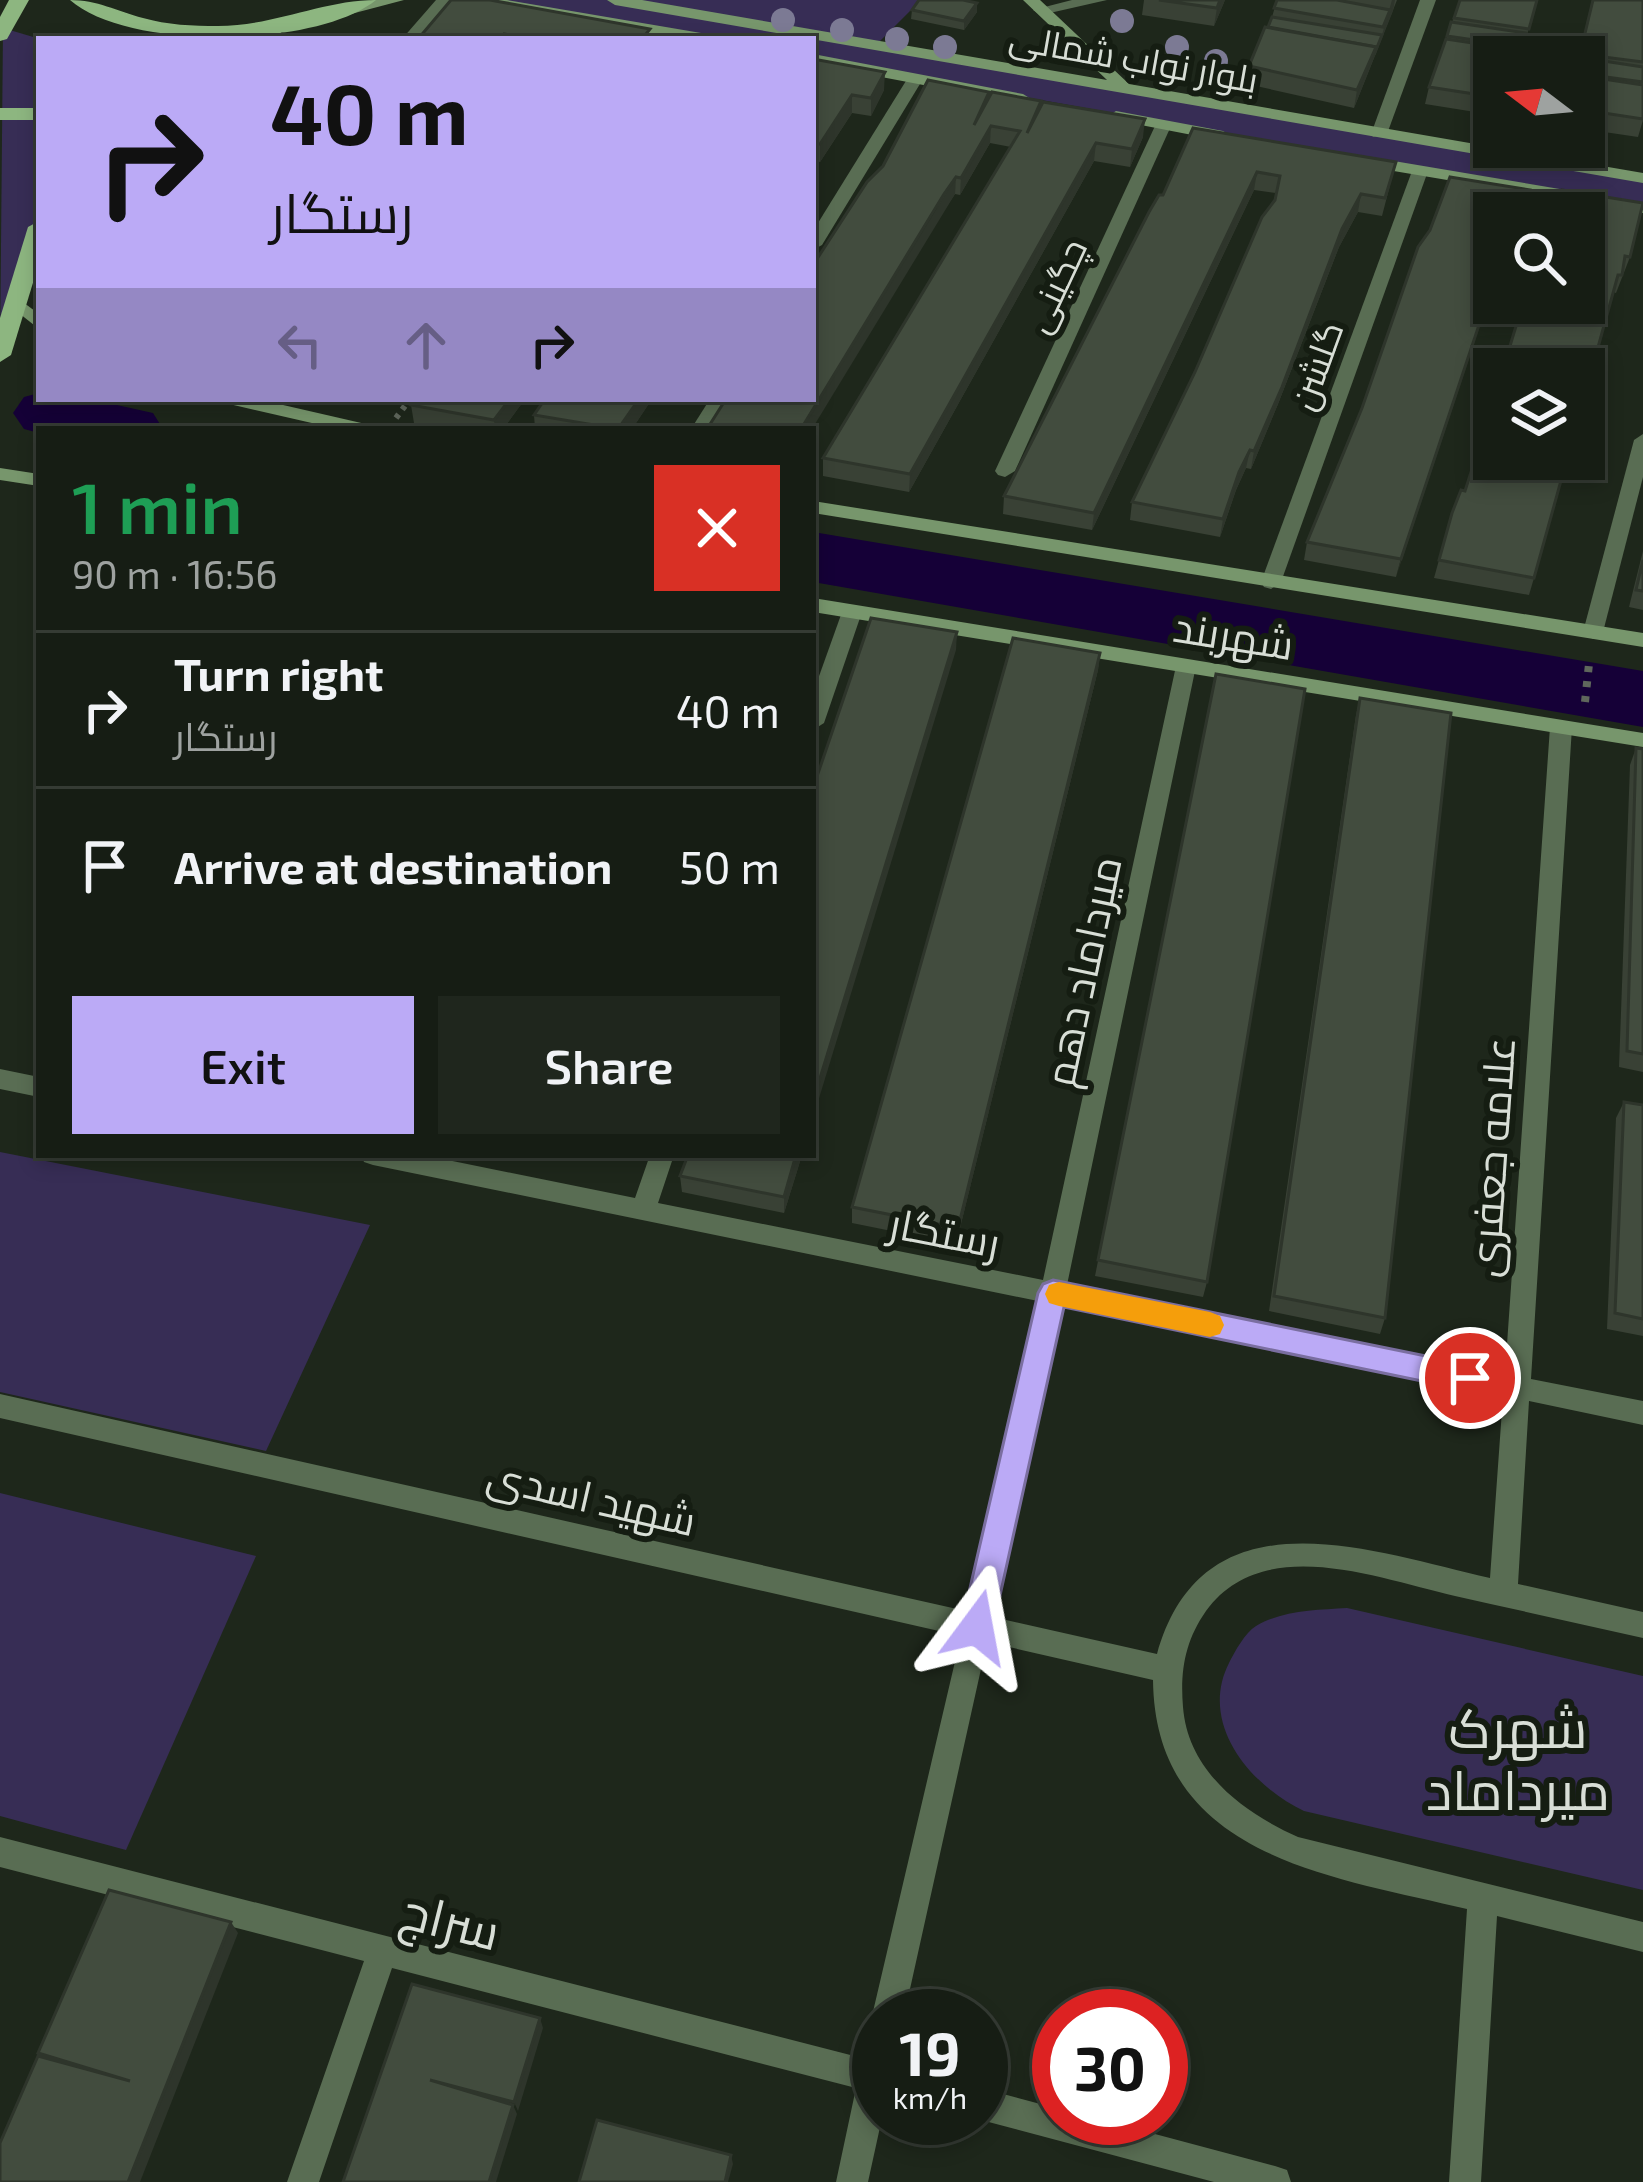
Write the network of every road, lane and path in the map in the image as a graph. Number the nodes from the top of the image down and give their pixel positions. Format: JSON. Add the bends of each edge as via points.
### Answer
{"nodes":[{"id":1,"x":19,"y":0,"type":"edge"},
{"id":2,"x":80,"y":0,"type":"edge"},
{"id":3,"x":366,"y":0,"type":"edge"},
{"id":4,"x":396,"y":0,"type":"edge"},
{"id":5,"x":444,"y":0,"type":"edge"},
{"id":6,"x":480,"y":0,"type":"edge"},
{"id":7,"x":615,"y":0,"type":"edge"},
{"id":8,"x":1099,"y":0,"type":"edge"},
{"id":9,"x":1428,"y":0,"type":"edge"},
{"id":10,"x":1036,"y":5,"type":"edge"},
{"id":11,"x":282,"y":25,"type":"junction"},
{"id":12,"x":249,"y":34,"type":"edge"},
{"id":13,"x":0,"y":35,"type":"edge"},
{"id":14,"x":413,"y":36,"type":"edge"},
{"id":15,"x":674,"y":36,"type":"edge"},
{"id":16,"x":816,"y":60,"type":"edge"},
{"id":17,"x":915,"y":79,"type":"junction"},
{"id":18,"x":1125,"y":89,"type":"junction"},
{"id":19,"x":1048,"y":104,"type":"edge"},
{"id":20,"x":1093,"y":112,"type":"edge"},
{"id":21,"x":0,"y":114,"type":"edge"},
{"id":22,"x":36,"y":114,"type":"edge"},
{"id":23,"x":1115,"y":116,"type":"junction"},
{"id":24,"x":1163,"y":126,"type":"junction"},
{"id":25,"x":1379,"y":134,"type":"junction"},
{"id":26,"x":1233,"y":138,"type":"edge"},
{"id":27,"x":1350,"y":158,"type":"edge"},
{"id":28,"x":1420,"y":171,"type":"junction"},
{"id":29,"x":1643,"y":178,"type":"edge"},
{"id":30,"x":1643,"y":208,"type":"edge"},
{"id":31,"x":36,"y":237,"type":"edge"},
{"id":32,"x":816,"y":240,"type":"edge"},
{"id":33,"x":16,"y":302,"type":"junction"},
{"id":34,"x":36,"y":321,"type":"edge"},
{"id":35,"x":0,"y":355,"type":"edge"},
{"id":36,"x":245,"y":402,"type":"edge"},
{"id":37,"x":350,"y":426,"type":"edge"},
{"id":38,"x":1643,"y":440,"type":"edge"},
{"id":39,"x":1005,"y":471,"type":"dead end"},
{"id":40,"x":0,"y":473,"type":"edge"},
{"id":41,"x":36,"y":479,"type":"edge"},
{"id":42,"x":816,"y":507,"type":"edge"},
{"id":43,"x":1271,"y":582,"type":"junction"},
{"id":44,"x":816,"y":606,"type":"edge"},
{"id":45,"x":852,"y":612,"type":"junction"},
{"id":46,"x":1593,"y":632,"type":"junction"},
{"id":47,"x":1643,"y":640,"type":"edge"},
{"id":48,"x":1186,"y":666,"type":"junction"},
{"id":49,"x":816,"y":714,"type":"edge"},
{"id":50,"x":1572,"y":728,"type":"junction"},
{"id":51,"x":1643,"y":740,"type":"edge"},
{"id":52,"x":0,"y":1079,"type":"edge"},
{"id":53,"x":36,"y":1086,"type":"edge"},
{"id":54,"x":388,"y":1158,"type":"edge"},
{"id":55,"x":661,"y":1158,"type":"edge"},
{"id":56,"x":643,"y":1210,"type":"junction"},
{"id":57,"x":1053,"y":1293,"type":"junction"},
{"id":58,"x":1517,"y":1388,"type":"junction"},
{"id":59,"x":0,"y":1406,"type":"edge"},
{"id":60,"x":1643,"y":1413,"type":"edge"},
{"id":61,"x":1503,"y":1593,"type":"junction"},
{"id":62,"x":1643,"y":1624,"type":"edge"},
{"id":63,"x":977,"y":1627,"type":"junction"},
{"id":64,"x":1166,"y":1669,"type":"junction"},
{"id":65,"x":0,"y":1852,"type":"edge"},
{"id":66,"x":1483,"y":1897,"type":"junction"},
{"id":67,"x":1643,"y":1937,"type":"edge"},
{"id":68,"x":383,"y":1951,"type":"junction"},
{"id":69,"x":894,"y":1989,"type":"edge"},
{"id":70,"x":852,"y":2063,"type":"edge"},
{"id":71,"x":1008,"y":2111,"type":"edge"},
{"id":72,"x":860,"y":2145,"type":"edge"},
{"id":73,"x":303,"y":2182,"type":"edge"},
{"id":74,"x":852,"y":2182,"type":"edge"},
{"id":75,"x":1275,"y":2182,"type":"edge"},
{"id":76,"x":1465,"y":2182,"type":"edge"}],
"edges":[{"from":1,"to":13,"type":"main road"},
{"from":2,"to":12,"type":"main road","via":[[164,27]]},
{"from":3,"to":11,"type":"main road"},
{"from":4,"to":11,"type":"main road"},
{"from":5,"to":14,"type":"street"},
{"from":6,"to":15,"type":"main road"},
{"from":7,"to":18,"type":"main road","name":"بلوار نواب شمالی"},
{"from":8,"to":10,"type":"street"},
{"from":9,"to":25,"type":"street"},
{"from":10,"to":18,"type":"main road"},
{"from":11,"to":12,"type":"main road"},
{"from":16,"to":17,"type":"main road","name":"بلوار نواب شمالی"},
{"from":17,"to":19,"type":"main road","name":"بلوار نواب شمالی"},
{"from":17,"to":32,"type":"street"},
{"from":18,"to":23,"type":"main road"},
{"from":18,"to":25,"type":"main road","name":"بلوار نواب شمالی"},
{"from":20,"to":23,"type":"main road","name":"بلوار نواب شمالی"},
{"from":21,"to":22,"type":"main road"},
{"from":23,"to":24,"type":"main road","name":"بلوار نواب شمالی"},
{"from":24,"to":26,"type":"main road","name":"بلوار نواب شمالی"},
{"from":24,"to":39,"type":"street","name":"چگینی"},
{"from":25,"to":29,"type":"main road","name":"بلوار نواب شمالی"},
{"from":27,"to":28,"type":"main road"},
{"from":28,"to":30,"type":"main road"},
{"from":28,"to":43,"type":"street","name":"گلشن"},
{"from":31,"to":33,"type":"main road"},
{"from":33,"to":34,"type":"main road"},
{"from":33,"to":35,"type":"main road"},
{"from":36,"to":37,"type":"main road"},
{"from":38,"to":46,"type":"street"},
{"from":40,"to":41,"type":"main road"},
{"from":42,"to":43,"type":"main road","name":"شهربند"},
{"from":43,"to":46,"type":"main road","name":"شهربند"},
{"from":44,"to":45,"type":"main road","name":"شهربند"},
{"from":45,"to":48,"type":"main road","name":"شهربند"},
{"from":45,"to":49,"type":"street"},
{"from":46,"to":47,"type":"main road","name":"شهربند"},
{"from":46,"to":50,"type":"path"},
{"from":48,"to":50,"type":"main road","name":"شهربند"},
{"from":48,"to":57,"type":"street","name":"میرداماد دهم"},
{"from":50,"to":51,"type":"main road","name":"شهربند"},
{"from":50,"to":58,"type":"street","name":"علامه جعفری"},
{"from":52,"to":53,"type":"street"},
{"from":54,"to":56,"type":"street","name":"رستگار"},
{"from":55,"to":56,"type":"street"},
{"from":56,"to":57,"type":"street","name":"رستگار"},
{"from":57,"to":58,"type":"street","name":"رستگار"},
{"from":57,"to":63,"type":"street","name":"میرداماد دهم"},
{"from":58,"to":60,"type":"street","name":"رستگار"},
{"from":58,"to":61,"type":"street","name":"علامه جعفری"},
{"from":59,"to":63,"type":"street","name":"شهید اسدی"},
{"from":61,"to":62,"type":"street"},
{"from":61,"to":64,"type":"street","via":[[1335,1556],[1258,1559],[1198,1597],[1177,1627]]},
{"from":63,"to":64,"type":"street","name":"شهید اسدی"},
{"from":63,"to":69,"type":"street","name":"میرداماد دهم"},
{"from":64,"to":66,"type":"street","via":[[1174,1740],[1193,1776],[1257,1835]]},
{"from":65,"to":68,"type":"street","name":"سراج"},
{"from":66,"to":67,"type":"street"},
{"from":66,"to":76,"type":"street"},
{"from":68,"to":70,"type":"street","name":"سراج"},
{"from":68,"to":73,"type":"street"},
{"from":71,"to":75,"type":"street"},
{"from":72,"to":74,"type":"street"}]}
